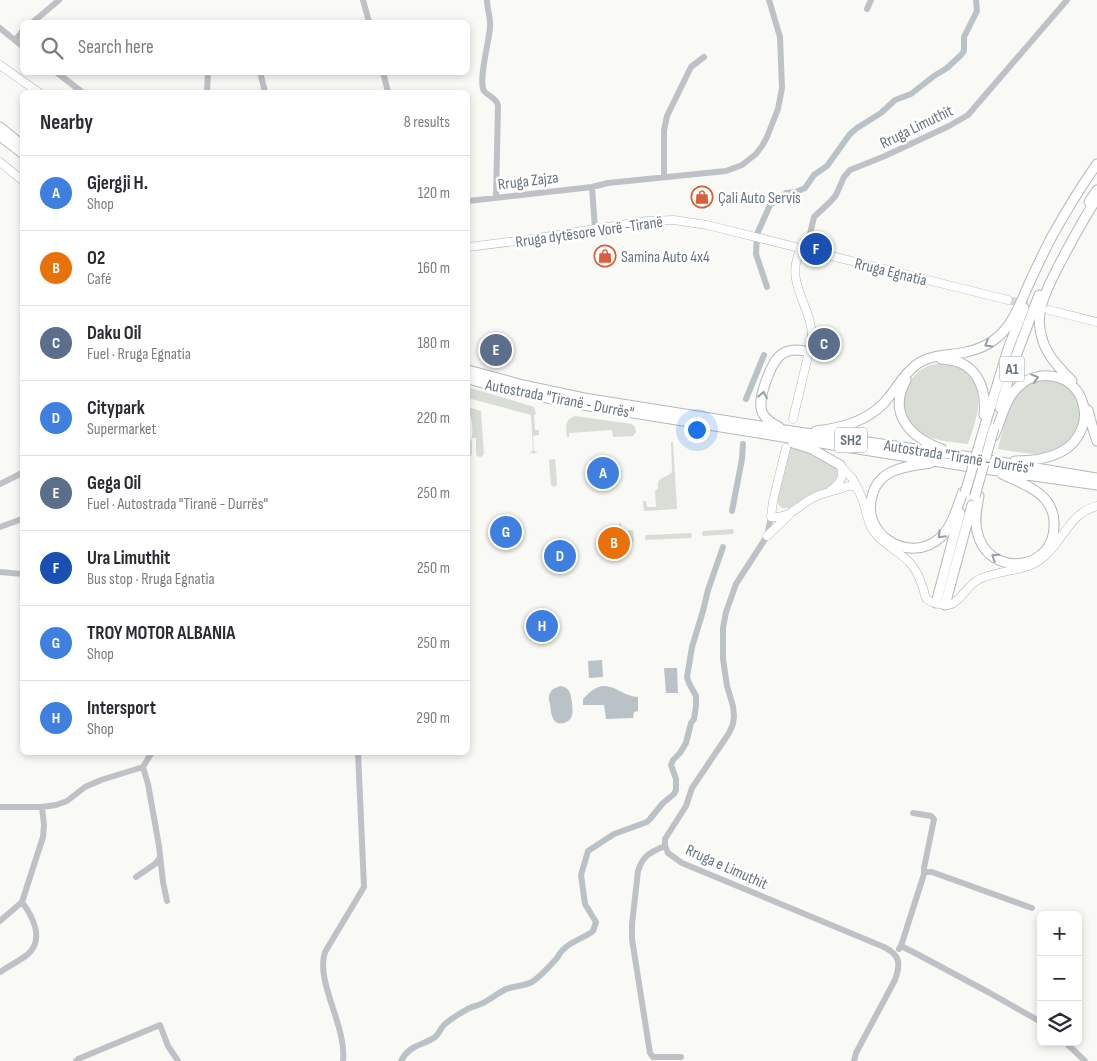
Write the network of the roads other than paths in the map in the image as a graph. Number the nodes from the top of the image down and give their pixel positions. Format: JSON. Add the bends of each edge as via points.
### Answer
{"nodes":[{"id":1,"x":59,"y":0,"type":"edge"},
{"id":2,"x":363,"y":0,"type":"edge"},
{"id":3,"x":487,"y":0,"type":"edge"},
{"id":4,"x":768,"y":0,"type":"edge"},
{"id":5,"x":871,"y":0,"type":"edge"},
{"id":6,"x":1067,"y":0,"type":"edge"},
{"id":7,"x":867,"y":9,"type":"dead end"},
{"id":8,"x":35,"y":20,"type":"edge"},
{"id":9,"x":368,"y":20,"type":"edge"},
{"id":10,"x":0,"y":28,"type":"edge"},
{"id":11,"x":20,"y":34,"type":"edge"},
{"id":12,"x":15,"y":40,"type":"junction"},
{"id":13,"x":20,"y":44,"type":"edge"},
{"id":14,"x":704,"y":56,"type":"dead end"},
{"id":15,"x":0,"y":64,"type":"edge"},
{"id":16,"x":60,"y":75,"type":"edge"},
{"id":17,"x":208,"y":75,"type":"edge"},
{"id":18,"x":261,"y":75,"type":"edge"},
{"id":19,"x":384,"y":75,"type":"edge"},
{"id":20,"x":35,"y":90,"type":"edge"},
{"id":21,"x":79,"y":90,"type":"edge"},
{"id":22,"x":207,"y":90,"type":"edge"},
{"id":23,"x":265,"y":90,"type":"edge"},
{"id":24,"x":388,"y":90,"type":"edge"},
{"id":25,"x":0,"y":127,"type":"edge"},
{"id":26,"x":0,"y":136,"type":"edge"},
{"id":27,"x":20,"y":143,"type":"edge"},
{"id":28,"x":20,"y":151,"type":"edge"},
{"id":29,"x":0,"y":162,"type":"edge"},
{"id":30,"x":1097,"y":164,"type":"edge"},
{"id":31,"x":1097,"y":172,"type":"edge"},
{"id":32,"x":664,"y":176,"type":"junction"},
{"id":33,"x":20,"y":178,"type":"edge"},
{"id":34,"x":592,"y":187,"type":"junction"},
{"id":35,"x":1080,"y":193,"type":"junction"},
{"id":36,"x":1096,"y":195,"type":"edge"},
{"id":37,"x":496,"y":198,"type":"junction"},
{"id":38,"x":470,"y":201,"type":"edge"},
{"id":39,"x":1070,"y":210,"type":"junction"},
{"id":40,"x":1085,"y":212,"type":"junction"},
{"id":41,"x":595,"y":228,"type":"junction"},
{"id":42,"x":777,"y":243,"type":"joint"},
{"id":43,"x":470,"y":246,"type":"edge"},
{"id":44,"x":801,"y":248,"type":"junction"},
{"id":45,"x":1008,"y":300,"type":"tunnel mouth"},
{"id":46,"x":1049,"y":310,"type":"tunnel mouth"},
{"id":47,"x":1097,"y":322,"type":"edge"},
{"id":48,"x":809,"y":352,"type":"junction"},
{"id":49,"x":470,"y":371,"type":"edge"},
{"id":50,"x":470,"y":380,"type":"edge"},
{"id":51,"x":792,"y":419,"type":"dead end"},
{"id":52,"x":984,"y":425,"type":"junction"},
{"id":53,"x":996,"y":428,"type":"junction"},
{"id":54,"x":787,"y":430,"type":"junction"},
{"id":55,"x":749,"y":431,"type":"junction"},
{"id":56,"x":798,"y":432,"type":"junction"},
{"id":57,"x":1097,"y":441,"type":"edge"},
{"id":58,"x":786,"y":448,"type":"dead end"},
{"id":59,"x":958,"y":455,"type":"junction"},
{"id":60,"x":941,"y":462,"type":"junction"},
{"id":61,"x":840,"y":465,"type":"junction"},
{"id":62,"x":996,"y":466,"type":"junction"},
{"id":63,"x":20,"y":474,"type":"edge"},
{"id":64,"x":1097,"y":478,"type":"edge"},
{"id":65,"x":0,"y":484,"type":"edge"},
{"id":66,"x":1097,"y":485,"type":"edge"},
{"id":67,"x":859,"y":492,"type":"junction"},
{"id":68,"x":824,"y":493,"type":"junction"},
{"id":69,"x":964,"y":493,"type":"junction"},
{"id":70,"x":977,"y":496,"type":"junction"},
{"id":71,"x":774,"y":501,"type":"junction"},
{"id":72,"x":800,"y":506,"type":"junction"},
{"id":73,"x":1097,"y":506,"type":"edge"},
{"id":74,"x":790,"y":514,"type":"junction"},
{"id":75,"x":771,"y":517,"type":"junction"},
{"id":76,"x":20,"y":520,"type":"edge"},
{"id":77,"x":0,"y":527,"type":"edge"},
{"id":78,"x":767,"y":536,"type":"junction"},
{"id":79,"x":0,"y":572,"type":"edge"},
{"id":80,"x":20,"y":574,"type":"edge"},
{"id":81,"x":940,"y":604,"type":"junction"},
{"id":82,"x":150,"y":755,"type":"edge"},
{"id":83,"x":358,"y":755,"type":"edge"},
{"id":84,"x":143,"y":767,"type":"junction"},
{"id":85,"x":0,"y":807,"type":"edge"},
{"id":86,"x":42,"y":807,"type":"junction"},
{"id":87,"x":914,"y":813,"type":"dead end"},
{"id":88,"x":665,"y":846,"type":"junction"},
{"id":89,"x":160,"y":858,"type":"junction"},
{"id":90,"x":924,"y":874,"type":"junction"},
{"id":91,"x":136,"y":877,"type":"dead end"},
{"id":92,"x":167,"y":901,"type":"dead end"},
{"id":93,"x":22,"y":902,"type":"junction"},
{"id":94,"x":1032,"y":908,"type":"dead end"},
{"id":95,"x":0,"y":921,"type":"edge"},
{"id":96,"x":901,"y":946,"type":"junction"},
{"id":97,"x":894,"y":953,"type":"junction"},
{"id":98,"x":0,"y":972,"type":"edge"},
{"id":99,"x":1037,"y":1020,"type":"edge"},
{"id":100,"x":1069,"y":1046,"type":"edge"},
{"id":101,"x":681,"y":1057,"type":"dead end"},
{"id":102,"x":76,"y":1061,"type":"edge"},
{"id":103,"x":178,"y":1061,"type":"edge"},
{"id":104,"x":343,"y":1061,"type":"edge"},
{"id":105,"x":854,"y":1061,"type":"edge"},
{"id":106,"x":1085,"y":1061,"type":"edge"}],
"edges":[{"from":1,"to":8,"type":"street"},
{"from":2,"to":9,"type":"street"},
{"from":3,"to":37,"type":"street","via":[[490,23],[483,88],[498,104]]},
{"from":4,"to":32,"type":"street","name":"Rruga Zajza","via":[[780,37],[782,88],[778,109],[762,146],[756,154],[733,169]]},
{"from":5,"to":7,"type":"street"},
{"from":6,"to":44,"type":"street","name":"Rruga Limuthit","via":[[968,114],[847,173],[836,195],[814,217],[810,234]]},
{"from":10,"to":12,"type":"street"},
{"from":11,"to":12,"type":"street"},
{"from":12,"to":13,"type":"street"},
{"from":14,"to":32,"type":"street","via":[[691,67],[667,116]]},
{"from":15,"to":20,"type":"main road"},
{"from":16,"to":21,"type":"street"},
{"from":17,"to":22,"type":"street"},
{"from":18,"to":23,"type":"street"},
{"from":19,"to":24,"type":"street"},
{"from":25,"to":27,"type":"highway"},
{"from":26,"to":28,"type":"highway"},
{"from":29,"to":33,"type":"main road"},
{"from":30,"to":35,"type":"highway"},
{"from":31,"to":35,"type":"highway","number":"A1"},
{"from":32,"to":34,"type":"street","name":"Rruga Zajza"},
{"from":34,"to":37,"type":"street","name":"Rruga Zajza"},
{"from":34,"to":41,"type":"street"},
{"from":35,"to":39,"type":"highway","number":"A1"},
{"from":36,"to":40,"type":"highway","number":"A1"},
{"from":37,"to":38,"type":"street","name":"Rruga Zajza"},
{"from":39,"to":52,"type":"highway","number":"A1","via":[[1024,308]]},
{"from":39,"to":56,"type":"highway","one_way":true,"via":[[1038,264],[1016,314],[995,340],[973,351],[921,361],[875,412],[859,421],[833,429]]},
{"from":40,"to":53,"type":"highway","number":"A1","via":[[1063,247],[1038,300],[1013,364]]},
{"from":40,"to":57,"type":"highway","via":[[1046,294],[1041,307],[1040,326],[1048,354],[1083,395]]},
{"from":41,"to":42,"type":"main road","name":"Rruga dytësore Vorë -Tiranë","via":[[665,219],[694,222]]},
{"from":41,"to":43,"type":"main road","name":"Rruga dytësore Vorë -Tiranë"},
{"from":42,"to":44,"type":"main road","name":"Rruga Egnatia"},
{"from":44,"to":45,"type":"main road","name":"Rruga Egnatia"},
{"from":44,"to":48,"type":"main road","via":[[796,258],[795,278],[812,328]]},
{"from":46,"to":47,"type":"main road"},
{"from":48,"to":51,"type":"main road"},
{"from":54,"to":48,"type":"highway","one_way":true,"via":[[764,416],[762,393],[779,355],[791,350]]},
{"from":49,"to":54,"type":"highway","name":"Autostrada \"Tiranë - Durrës\"","number":"SH2","via":[[530,387]]},
{"from":50,"to":55,"type":"highway","name":"Autostrada \"Tiranë - Durrës\"","number":"SH2","via":[[583,405]]},
{"from":52,"to":59,"type":"highway","via":[[982,386],[964,365],[950,360],[934,360],[919,366],[908,376],[899,399],[899,408],[907,426],[928,443]]},
{"from":52,"to":69,"type":"highway","number":"A1","bridge":true},
{"from":53,"to":62,"type":"highway","one_way":true,"via":[[1012,393],[1033,377],[1050,375],[1062,379],[1081,398],[1082,428],[1066,450],[1045,458]]},
{"from":53,"to":70,"type":"highway","number":"A1","bridge":true},
{"from":54,"to":56,"type":"highway","name":"Autostrada \"Tiranë - Durrës\"","number":"SH2"},
{"from":55,"to":60,"type":"highway","name":"Autostrada \"Tiranë - Durrës\"","number":"SH2"},
{"from":55,"to":61,"type":"highway","via":[[812,448]]},
{"from":56,"to":59,"type":"highway","name":"Autostrada \"Tiranë - Durrës\"","number":"SH2"},
{"from":58,"to":71,"type":"main road"},
{"from":59,"to":62,"type":"highway","name":"Autostrada \"Tiranë - Durrës\"","number":"SH2"},
{"from":60,"to":62,"type":"highway","name":"Autostrada \"Tiranë - Durrës\"","number":"SH2"},
{"from":69,"to":60,"type":"highway","one_way":true,"via":[[951,523],[941,537],[928,545],[919,548],[900,546],[880,534],[872,521],[870,506],[878,483],[889,473]]},
{"from":61,"to":67,"type":"main road"},
{"from":61,"to":68,"type":"main road","via":[[842,479],[832,490]]},
{"from":62,"to":64,"type":"highway","name":"Autostrada \"Tiranë - Durrës\"","number":"SH2"},
{"from":62,"to":66,"type":"highway","name":"Autostrada \"Tiranë - Durrës\"","number":"SH2"},
{"from":62,"to":70,"type":"highway","one_way":true,"via":[[1040,494],[1049,505],[1054,526],[1051,540],[1043,552],[1032,561],[1018,564],[1004,562],[989,554],[977,532]]},
{"from":63,"to":65,"type":"street"},
{"from":67,"to":68,"type":"main road","via":[[852,485]]},
{"from":67,"to":81,"type":"main road","via":[[873,532],[911,564],[920,578],[926,598]]},
{"from":68,"to":72,"type":"main road"},
{"from":69,"to":81,"type":"highway"},
{"from":70,"to":81,"type":"highway"},
{"from":71,"to":72,"type":"main road","via":[[776,508],[782,511]]},
{"from":71,"to":75,"type":"main road"},
{"from":72,"to":74,"type":"main road"},
{"from":73,"to":81,"type":"main road","via":[[1074,519],[1042,559],[1028,566],[984,577],[952,605]]},
{"from":74,"to":75,"type":"main road"},
{"from":74,"to":78,"type":"main road"},
{"from":75,"to":78,"type":"street","name":"Rruga e Limuthit"},
{"from":76,"to":77,"type":"street"},
{"from":78,"to":88,"type":"street","name":"Rruga e Limuthit","via":[[736,584],[723,628],[723,659],[733,706],[732,724],[692,788],[665,839]]},
{"from":79,"to":80,"type":"street"},
{"from":82,"to":84,"type":"street"},
{"from":83,"to":104,"type":"street","via":[[364,887],[325,952],[322,964],[341,1034]]},
{"from":84,"to":86,"type":"street","via":[[85,787],[62,803]]},
{"from":84,"to":89,"type":"street"},
{"from":85,"to":86,"type":"street"},
{"from":86,"to":93,"type":"street","via":[[43,837]]},
{"from":87,"to":90,"type":"street","via":[[934,819]]},
{"from":88,"to":97,"type":"street","name":"Rruga e Limuthit","via":[[668,853],[682,863],[884,946]]},
{"from":88,"to":101,"type":"street","via":[[647,855],[640,864],[632,939],[650,1053],[654,1057]]},
{"from":89,"to":91,"type":"street"},
{"from":89,"to":92,"type":"street"},
{"from":90,"to":94,"type":"street","via":[[932,872]]},
{"from":90,"to":96,"type":"street"},
{"from":93,"to":95,"type":"street"},
{"from":93,"to":98,"type":"street","via":[[35,924],[35,943],[29,953]]},
{"from":96,"to":97,"type":"street"},
{"from":96,"to":99,"type":"street"},
{"from":97,"to":105,"type":"street","via":[[898,962],[895,980]]},
{"from":100,"to":106,"type":"street"},
{"from":102,"to":103,"type":"street","via":[[160,1026]]}]}
